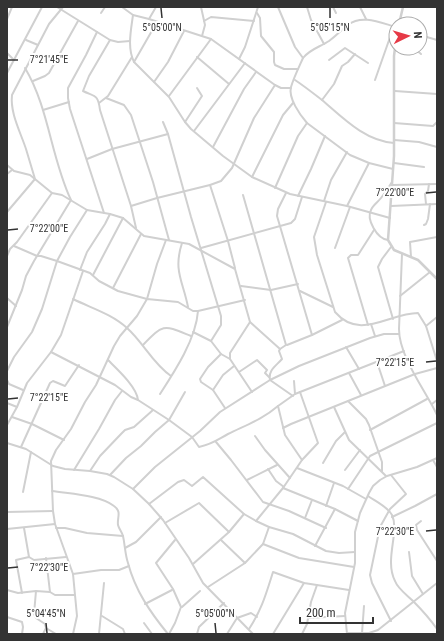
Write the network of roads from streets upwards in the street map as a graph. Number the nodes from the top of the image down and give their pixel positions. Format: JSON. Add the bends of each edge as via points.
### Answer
{"nodes":[{"id":1,"x":12,"y":7,"type":"edge"},
{"id":2,"x":42,"y":7,"type":"edge"},
{"id":3,"x":57,"y":7,"type":"edge"},
{"id":4,"x":105,"y":7,"type":"edge"},
{"id":5,"x":123,"y":7,"type":"edge"},
{"id":6,"x":156,"y":7,"type":"edge"},
{"id":7,"x":201,"y":7,"type":"edge"},
{"id":8,"x":258,"y":7,"type":"edge"},
{"id":9,"x":278,"y":7,"type":"edge"},
{"id":10,"x":307,"y":7,"type":"edge"},
{"id":11,"x":333,"y":7,"type":"edge"},
{"id":12,"x":360,"y":7,"type":"edge"},
{"id":13,"x":62,"y":8,"type":"edge"},
{"id":14,"x":101,"y":13,"type":"dead end"},
{"id":15,"x":257,"y":13,"type":"junction"},
{"id":16,"x":336,"y":13,"type":"dead end"},
{"id":17,"x":133,"y":15,"type":"junction"},
{"id":18,"x":7,"y":19,"type":"edge"},
{"id":19,"x":150,"y":19,"type":"junction"},
{"id":20,"x":78,"y":20,"type":"junction"},
{"id":21,"x":366,"y":20,"type":"junction"},
{"id":22,"x":204,"y":21,"type":"junction"},
{"id":23,"x":254,"y":21,"type":"junction"},
{"id":24,"x":157,"y":22,"type":"junction"},
{"id":25,"x":388,"y":25,"type":"edge"},
{"id":26,"x":184,"y":31,"type":"junction"},
{"id":27,"x":97,"y":32,"type":"junction"},
{"id":28,"x":202,"y":36,"type":"junction"},
{"id":29,"x":211,"y":39,"type":"junction"},
{"id":30,"x":26,"y":40,"type":"junction"},
{"id":31,"x":110,"y":40,"type":"junction"},
{"id":32,"x":130,"y":41,"type":"junction"},
{"id":33,"x":324,"y":44,"type":"junction"},
{"id":34,"x":38,"y":45,"type":"junction"},
{"id":35,"x":388,"y":45,"type":"edge"},
{"id":36,"x":7,"y":53,"type":"edge"},
{"id":37,"x":355,"y":54,"type":"junction"},
{"id":38,"x":394,"y":56,"type":"edge"},
{"id":39,"x":132,"y":57,"type":"junction"},
{"id":40,"x":197,"y":57,"type":"junction"},
{"id":41,"x":303,"y":58,"type":"junction"},
{"id":42,"x":239,"y":59,"type":"junction"},
{"id":43,"x":14,"y":60,"type":"junction"},
{"id":44,"x":329,"y":60,"type":"dead end"},
{"id":45,"x":134,"y":62,"type":"junction"},
{"id":46,"x":368,"y":63,"type":"dead end"},
{"id":47,"x":245,"y":64,"type":"junction"},
{"id":48,"x":26,"y":68,"type":"junction"},
{"id":49,"x":298,"y":69,"type":"junction"},
{"id":50,"x":256,"y":72,"type":"junction"},
{"id":51,"x":7,"y":73,"type":"edge"},
{"id":52,"x":295,"y":80,"type":"junction"},
{"id":53,"x":375,"y":80,"type":"dead end"},
{"id":54,"x":33,"y":81,"type":"junction"},
{"id":55,"x":154,"y":82,"type":"junction"},
{"id":56,"x":229,"y":84,"type":"junction"},
{"id":57,"x":275,"y":85,"type":"junction"},
{"id":58,"x":197,"y":88,"type":"dead end"},
{"id":59,"x":290,"y":88,"type":"junction"},
{"id":60,"x":395,"y":91,"type":"junction"},
{"id":61,"x":437,"y":94,"type":"edge"},
{"id":62,"x":169,"y":97,"type":"junction"},
{"id":63,"x":106,"y":98,"type":"junction"},
{"id":64,"x":322,"y":100,"type":"junction"},
{"id":65,"x":69,"y":102,"type":"junction"},
{"id":66,"x":293,"y":102,"type":"junction"},
{"id":67,"x":99,"y":103,"type":"junction"},
{"id":68,"x":43,"y":110,"type":"junction"},
{"id":69,"x":163,"y":122,"type":"dead end"},
{"id":70,"x":185,"y":122,"type":"junction"},
{"id":71,"x":437,"y":122,"type":"edge"},
{"id":72,"x":307,"y":123,"type":"junction"},
{"id":73,"x":394,"y":123,"type":"junction"},
{"id":74,"x":194,"y":132,"type":"junction"},
{"id":75,"x":168,"y":134,"type":"junction"},
{"id":76,"x":326,"y":136,"type":"junction"},
{"id":77,"x":139,"y":142,"type":"junction"},
{"id":78,"x":394,"y":142,"type":"junction"},
{"id":79,"x":437,"y":147,"type":"edge"},
{"id":80,"x":213,"y":148,"type":"junction"},
{"id":81,"x":112,"y":149,"type":"junction"},
{"id":82,"x":346,"y":152,"type":"junction"},
{"id":83,"x":86,"y":159,"type":"junction"},
{"id":84,"x":233,"y":163,"type":"junction"},
{"id":85,"x":369,"y":163,"type":"junction"},
{"id":86,"x":394,"y":163,"type":"junction"},
{"id":87,"x":7,"y":165,"type":"edge"},
{"id":88,"x":424,"y":167,"type":"dead end"},
{"id":89,"x":393,"y":169,"type":"junction"},
{"id":90,"x":12,"y":170,"type":"junction"},
{"id":91,"x":7,"y":174,"type":"edge"},
{"id":92,"x":252,"y":177,"type":"junction"},
{"id":93,"x":35,"y":179,"type":"junction"},
{"id":94,"x":392,"y":183,"type":"junction"},
{"id":95,"x":429,"y":184,"type":"junction"},
{"id":96,"x":437,"y":184,"type":"edge"},
{"id":97,"x":210,"y":185,"type":"junction"},
{"id":98,"x":275,"y":188,"type":"junction"},
{"id":99,"x":184,"y":191,"type":"junction"},
{"id":100,"x":52,"y":193,"type":"junction"},
{"id":101,"x":286,"y":193,"type":"junction"},
{"id":102,"x":243,"y":195,"type":"dead end"},
{"id":103,"x":298,"y":196,"type":"junction"},
{"id":104,"x":302,"y":197,"type":"junction"},
{"id":105,"x":157,"y":198,"type":"junction"},
{"id":106,"x":71,"y":200,"type":"junction"},
{"id":107,"x":325,"y":202,"type":"junction"},
{"id":108,"x":426,"y":204,"type":"junction"},
{"id":109,"x":430,"y":204,"type":"junction"},
{"id":110,"x":437,"y":204,"type":"edge"},
{"id":111,"x":131,"y":206,"type":"junction"},
{"id":112,"x":348,"y":206,"type":"junction"},
{"id":113,"x":391,"y":206,"type":"junction"},
{"id":114,"x":87,"y":210,"type":"junction"},
{"id":115,"x":7,"y":212,"type":"edge"},
{"id":116,"x":104,"y":213,"type":"junction"},
{"id":117,"x":370,"y":213,"type":"junction"},
{"id":118,"x":110,"y":214,"type":"junction"},
{"id":119,"x":123,"y":218,"type":"junction"},
{"id":120,"x":390,"y":218,"type":"junction"},
{"id":121,"x":424,"y":225,"type":"dead end"},
{"id":122,"x":280,"y":227,"type":"junction"},
{"id":123,"x":137,"y":230,"type":"junction"},
{"id":124,"x":374,"y":230,"type":"junction"},
{"id":125,"x":254,"y":233,"type":"junction"},
{"id":126,"x":141,"y":234,"type":"junction"},
{"id":127,"x":437,"y":237,"type":"edge"},
{"id":128,"x":168,"y":240,"type":"junction"},
{"id":129,"x":388,"y":240,"type":"junction"},
{"id":130,"x":228,"y":241,"type":"junction"},
{"id":131,"x":182,"y":243,"type":"junction"},
{"id":132,"x":14,"y":246,"type":"junction"},
{"id":133,"x":391,"y":247,"type":"junction"},
{"id":134,"x":334,"y":248,"type":"dead end"},
{"id":135,"x":201,"y":250,"type":"junction"},
{"id":136,"x":402,"y":254,"type":"junction"},
{"id":137,"x":7,"y":256,"type":"edge"},
{"id":138,"x":36,"y":256,"type":"junction"},
{"id":139,"x":412,"y":257,"type":"junction"},
{"id":140,"x":58,"y":261,"type":"junction"},
{"id":141,"x":235,"y":269,"type":"junction"},
{"id":142,"x":82,"y":271,"type":"junction"},
{"id":143,"x":430,"y":272,"type":"junction"},
{"id":144,"x":93,"y":274,"type":"junction"},
{"id":145,"x":437,"y":278,"type":"edge"},
{"id":146,"x":298,"y":284,"type":"junction"},
{"id":147,"x":241,"y":286,"type":"junction"},
{"id":148,"x":113,"y":289,"type":"junction"},
{"id":149,"x":271,"y":290,"type":"junction"},
{"id":150,"x":300,"y":291,"type":"junction"},
{"id":151,"x":400,"y":296,"type":"junction"},
{"id":152,"x":7,"y":298,"type":"edge"},
{"id":153,"x":73,"y":299,"type":"junction"},
{"id":154,"x":147,"y":299,"type":"junction"},
{"id":155,"x":245,"y":300,"type":"junction"},
{"id":156,"x":16,"y":306,"type":"junction"},
{"id":157,"x":188,"y":307,"type":"junction"},
{"id":158,"x":219,"y":307,"type":"junction"},
{"id":159,"x":333,"y":307,"type":"junction"},
{"id":160,"x":198,"y":311,"type":"junction"},
{"id":161,"x":400,"y":316,"type":"junction"},
{"id":162,"x":437,"y":317,"type":"edge"},
{"id":163,"x":393,"y":319,"type":"junction"},
{"id":164,"x":342,"y":320,"type":"junction"},
{"id":165,"x":250,"y":322,"type":"junction"},
{"id":166,"x":369,"y":324,"type":"junction"},
{"id":167,"x":426,"y":326,"type":"junction"},
{"id":168,"x":7,"y":327,"type":"edge"},
{"id":169,"x":127,"y":328,"type":"junction"},
{"id":170,"x":193,"y":332,"type":"junction"},
{"id":171,"x":399,"y":334,"type":"junction"},
{"id":172,"x":312,"y":335,"type":"junction"},
{"id":173,"x":191,"y":336,"type":"junction"},
{"id":174,"x":375,"y":336,"type":"junction"},
{"id":175,"x":211,"y":341,"type":"junction"},
{"id":176,"x":142,"y":345,"type":"junction"},
{"id":177,"x":286,"y":345,"type":"junction"},
{"id":178,"x":346,"y":347,"type":"junction"},
{"id":179,"x":280,"y":349,"type":"junction"},
{"id":180,"x":404,"y":351,"type":"junction"},
{"id":181,"x":52,"y":352,"type":"junction"},
{"id":182,"x":221,"y":354,"type":"junction"},
{"id":183,"x":230,"y":359,"type":"junction"},
{"id":184,"x":108,"y":360,"type":"junction"},
{"id":185,"x":437,"y":361,"type":"edge"},
{"id":186,"x":377,"y":362,"type":"junction"},
{"id":187,"x":78,"y":365,"type":"junction"},
{"id":188,"x":234,"y":366,"type":"junction"},
{"id":189,"x":437,"y":368,"type":"edge"},
{"id":190,"x":360,"y":369,"type":"junction"},
{"id":191,"x":7,"y":371,"type":"edge"},
{"id":192,"x":239,"y":372,"type":"junction"},
{"id":193,"x":349,"y":373,"type":"junction"},
{"id":194,"x":414,"y":374,"type":"junction"},
{"id":195,"x":100,"y":376,"type":"junction"},
{"id":196,"x":171,"y":376,"type":"junction"},
{"id":197,"x":269,"y":378,"type":"junction"},
{"id":198,"x":7,"y":380,"type":"edge"},
{"id":199,"x":294,"y":381,"type":"dead end"},
{"id":200,"x":385,"y":386,"type":"junction"},
{"id":201,"x":23,"y":390,"type":"junction"},
{"id":202,"x":213,"y":390,"type":"junction"},
{"id":203,"x":122,"y":391,"type":"junction"},
{"id":204,"x":185,"y":392,"type":"dead end"},
{"id":205,"x":252,"y":392,"type":"junction"},
{"id":206,"x":300,"y":392,"type":"junction"},
{"id":207,"x":160,"y":394,"type":"dead end"},
{"id":208,"x":294,"y":395,"type":"junction"},
{"id":209,"x":361,"y":396,"type":"junction"},
{"id":210,"x":427,"y":399,"type":"junction"},
{"id":211,"x":138,"y":400,"type":"junction"},
{"id":212,"x":348,"y":400,"type":"junction"},
{"id":213,"x":437,"y":400,"type":"edge"},
{"id":214,"x":7,"y":403,"type":"edge"},
{"id":215,"x":432,"y":404,"type":"junction"},
{"id":216,"x":278,"y":406,"type":"junction"},
{"id":217,"x":17,"y":407,"type":"junction"},
{"id":218,"x":334,"y":407,"type":"junction"},
{"id":219,"x":225,"y":408,"type":"junction"},
{"id":220,"x":153,"y":410,"type":"junction"},
{"id":221,"x":12,"y":416,"type":"junction"},
{"id":222,"x":437,"y":416,"type":"edge"},
{"id":223,"x":310,"y":417,"type":"junction"},
{"id":224,"x":169,"y":420,"type":"junction"},
{"id":225,"x":437,"y":423,"type":"edge"},
{"id":226,"x":32,"y":424,"type":"junction"},
{"id":227,"x":7,"y":425,"type":"edge"},
{"id":228,"x":283,"y":428,"type":"junction"},
{"id":229,"x":370,"y":430,"type":"junction"},
{"id":230,"x":344,"y":432,"type":"junction"},
{"id":231,"x":255,"y":436,"type":"dead end"},
{"id":232,"x":192,"y":437,"type":"junction"},
{"id":233,"x":64,"y":440,"type":"junction"},
{"id":234,"x":216,"y":442,"type":"junction"},
{"id":235,"x":7,"y":443,"type":"edge"},
{"id":236,"x":21,"y":448,"type":"junction"},
{"id":237,"x":360,"y":450,"type":"junction"},
{"id":238,"x":31,"y":452,"type":"junction"},
{"id":239,"x":378,"y":452,"type":"junction"},
{"id":240,"x":369,"y":458,"type":"junction"},
{"id":241,"x":437,"y":458,"type":"edge"},
{"id":242,"x":302,"y":460,"type":"junction"},
{"id":243,"x":433,"y":460,"type":"junction"},
{"id":244,"x":323,"y":463,"type":"dead end"},
{"id":245,"x":51,"y":465,"type":"junction"},
{"id":246,"x":277,"y":465,"type":"junction"},
{"id":247,"x":437,"y":467,"type":"edge"},
{"id":248,"x":297,"y":468,"type":"junction"},
{"id":249,"x":74,"y":470,"type":"junction"},
{"id":250,"x":268,"y":470,"type":"junction"},
{"id":251,"x":345,"y":470,"type":"dead end"},
{"id":252,"x":90,"y":471,"type":"junction"},
{"id":253,"x":382,"y":471,"type":"junction"},
{"id":254,"x":110,"y":475,"type":"junction"},
{"id":255,"x":391,"y":475,"type":"junction"},
{"id":256,"x":387,"y":476,"type":"junction"},
{"id":257,"x":290,"y":478,"type":"junction"},
{"id":258,"x":246,"y":480,"type":"junction"},
{"id":259,"x":334,"y":483,"type":"junction"},
{"id":260,"x":283,"y":487,"type":"junction"},
{"id":261,"x":133,"y":489,"type":"junction"},
{"id":262,"x":348,"y":489,"type":"junction"},
{"id":263,"x":52,"y":491,"type":"junction"},
{"id":264,"x":23,"y":492,"type":"dead end"},
{"id":265,"x":437,"y":494,"type":"edge"},
{"id":266,"x":367,"y":498,"type":"junction"},
{"id":267,"x":312,"y":500,"type":"junction"},
{"id":268,"x":149,"y":504,"type":"junction"},
{"id":269,"x":268,"y":505,"type":"junction"},
{"id":270,"x":326,"y":506,"type":"junction"},
{"id":271,"x":335,"y":509,"type":"junction"},
{"id":272,"x":53,"y":511,"type":"junction"},
{"id":273,"x":388,"y":511,"type":"junction"},
{"id":274,"x":7,"y":512,"type":"edge"},
{"id":275,"x":244,"y":514,"type":"junction"},
{"id":276,"x":161,"y":517,"type":"junction"},
{"id":277,"x":392,"y":517,"type":"junction"},
{"id":278,"x":305,"y":518,"type":"junction"},
{"id":279,"x":256,"y":521,"type":"junction"},
{"id":280,"x":358,"y":521,"type":"junction"},
{"id":281,"x":421,"y":521,"type":"dead end"},
{"id":282,"x":165,"y":523,"type":"junction"},
{"id":283,"x":55,"y":524,"type":"junction"},
{"id":284,"x":269,"y":527,"type":"junction"},
{"id":285,"x":24,"y":528,"type":"junction"},
{"id":286,"x":56,"y":528,"type":"junction"},
{"id":287,"x":326,"y":528,"type":"junction"},
{"id":288,"x":7,"y":529,"type":"edge"},
{"id":289,"x":229,"y":532,"type":"junction"},
{"id":290,"x":123,"y":536,"type":"junction"},
{"id":291,"x":175,"y":540,"type":"junction"},
{"id":292,"x":221,"y":540,"type":"junction"},
{"id":293,"x":263,"y":544,"type":"junction"},
{"id":294,"x":315,"y":546,"type":"junction"},
{"id":295,"x":125,"y":548,"type":"junction"},
{"id":296,"x":355,"y":552,"type":"junction"},
{"id":297,"x":409,"y":552,"type":"dead end"},
{"id":298,"x":29,"y":557,"type":"junction"},
{"id":299,"x":66,"y":557,"type":"junction"},
{"id":300,"x":46,"y":558,"type":"junction"},
{"id":301,"x":437,"y":561,"type":"edge"},
{"id":302,"x":245,"y":563,"type":"junction"},
{"id":303,"x":193,"y":564,"type":"junction"},
{"id":304,"x":129,"y":566,"type":"junction"},
{"id":305,"x":354,"y":567,"type":"junction"},
{"id":306,"x":73,"y":574,"type":"junction"},
{"id":307,"x":104,"y":583,"type":"dead end"},
{"id":308,"x":304,"y":583,"type":"junction"},
{"id":309,"x":437,"y":583,"type":"edge"},
{"id":310,"x":317,"y":585,"type":"junction"},
{"id":311,"x":208,"y":587,"type":"junction"},
{"id":312,"x":173,"y":589,"type":"junction"},
{"id":313,"x":7,"y":590,"type":"edge"},
{"id":314,"x":349,"y":590,"type":"junction"},
{"id":315,"x":36,"y":591,"type":"junction"},
{"id":316,"x":200,"y":591,"type":"dead end"},
{"id":317,"x":50,"y":592,"type":"junction"},
{"id":318,"x":22,"y":593,"type":"junction"},
{"id":319,"x":423,"y":594,"type":"junction"},
{"id":320,"x":74,"y":595,"type":"junction"},
{"id":321,"x":413,"y":601,"type":"junction"},
{"id":322,"x":224,"y":603,"type":"junction"},
{"id":323,"x":145,"y":604,"type":"junction"},
{"id":324,"x":364,"y":606,"type":"dead end"},
{"id":325,"x":181,"y":607,"type":"junction"},
{"id":326,"x":101,"y":615,"type":"junction"},
{"id":327,"x":345,"y":616,"type":"junction"},
{"id":328,"x":7,"y":617,"type":"edge"},
{"id":329,"x":257,"y":617,"type":"junction"},
{"id":330,"x":237,"y":618,"type":"junction"},
{"id":331,"x":308,"y":618,"type":"junction"},
{"id":332,"x":391,"y":621,"type":"junction"},
{"id":333,"x":144,"y":623,"type":"dead end"},
{"id":334,"x":46,"y":628,"type":"junction"},
{"id":335,"x":249,"y":629,"type":"junction"},
{"id":336,"x":437,"y":629,"type":"edge"},
{"id":337,"x":362,"y":633,"type":"junction"},
{"id":338,"x":371,"y":633,"type":"edge"},
{"id":339,"x":22,"y":634,"type":"edge"},
{"id":340,"x":42,"y":634,"type":"edge"},
{"id":341,"x":56,"y":634,"type":"edge"},
{"id":342,"x":73,"y":634,"type":"edge"},
{"id":343,"x":99,"y":634,"type":"edge"},
{"id":344,"x":125,"y":634,"type":"edge"},
{"id":345,"x":152,"y":634,"type":"edge"},
{"id":346,"x":168,"y":634,"type":"edge"},
{"id":347,"x":196,"y":634,"type":"edge"},
{"id":348,"x":227,"y":634,"type":"edge"},
{"id":349,"x":253,"y":634,"type":"edge"},
{"id":350,"x":273,"y":634,"type":"edge"},
{"id":351,"x":302,"y":634,"type":"edge"},
{"id":352,"x":347,"y":634,"type":"edge"}],
"edges":[{"from":1,"to":18,"type":"street"},
{"from":2,"to":30,"type":"street"},
{"from":3,"to":13,"type":"street"},
{"from":4,"to":14,"type":"street"},
{"from":5,"to":17,"type":"street"},
{"from":6,"to":19,"type":"street"},
{"from":7,"to":22,"type":"street"},
{"from":8,"to":15,"type":"street"},
{"from":9,"to":41,"type":"street","via":[[295,47]]},
{"from":10,"to":33,"type":"street"},
{"from":11,"to":16,"type":"street"},
{"from":12,"to":21,"type":"street"},
{"from":13,"to":20,"type":"street"},
{"from":13,"to":34,"type":"street","via":[[49,24]]},
{"from":15,"to":23,"type":"street"},
{"from":15,"to":49,"type":"street","via":[[260,18],[261,36],[274,52],[275,65],[284,69]]},
{"from":17,"to":19,"type":"street"},
{"from":17,"to":32,"type":"street"},
{"from":19,"to":24,"type":"street"},
{"from":20,"to":27,"type":"street"},
{"from":20,"to":54,"type":"street","via":[[49,73]]},
{"from":21,"to":25,"type":"street"},
{"from":21,"to":33,"type":"street","via":[[349,24]]},
{"from":22,"to":23,"type":"street","via":[[211,17]]},
{"from":22,"to":28,"type":"street"},
{"from":23,"to":42,"type":"street"},
{"from":24,"to":26,"type":"street"},
{"from":24,"to":45,"type":"street"},
{"from":26,"to":28,"type":"street"},
{"from":26,"to":55,"type":"street"},
{"from":27,"to":31,"type":"street"},
{"from":27,"to":65,"type":"street","via":[[68,88]]},
{"from":28,"to":29,"type":"street"},
{"from":29,"to":40,"type":"street"},
{"from":29,"to":42,"type":"street"},
{"from":30,"to":34,"type":"street"},
{"from":30,"to":43,"type":"street"},
{"from":31,"to":32,"type":"street"},
{"from":31,"to":67,"type":"street","via":[[83,90],[95,96]]},
{"from":32,"to":39,"type":"street"},
{"from":33,"to":41,"type":"street","via":[[311,50]]},
{"from":34,"to":48,"type":"street"},
{"from":35,"to":53,"type":"street"},
{"from":36,"to":43,"type":"street"},
{"from":37,"to":44,"type":"street","via":[[345,48]]},
{"from":37,"to":46,"type":"street"},
{"from":37,"to":64,"type":"street","via":[[342,66],[334,84]]},
{"from":38,"to":60,"type":"street"},
{"from":39,"to":45,"type":"street"},
{"from":39,"to":63,"type":"street"},
{"from":40,"to":56,"type":"street"},
{"from":40,"to":62,"type":"street"},
{"from":41,"to":49,"type":"street"},
{"from":42,"to":47,"type":"street"},
{"from":43,"to":51,"type":"street"},
{"from":45,"to":55,"type":"street"},
{"from":47,"to":50,"type":"street"},
{"from":47,"to":56,"type":"street"},
{"from":48,"to":54,"type":"street"},
{"from":48,"to":93,"type":"street","via":[[12,95],[12,105]]},
{"from":49,"to":52,"type":"street"},
{"from":50,"to":57,"type":"street"},
{"from":50,"to":80,"type":"street","via":[[244,89]]},
{"from":52,"to":59,"type":"street"},
{"from":52,"to":64,"type":"street"},
{"from":54,"to":68,"type":"street"},
{"from":55,"to":62,"type":"street"},
{"from":56,"to":74,"type":"street"},
{"from":57,"to":59,"type":"street"},
{"from":57,"to":84,"type":"street","via":[[254,118]]},
{"from":58,"to":70,"type":"street","via":[[202,96]]},
{"from":59,"to":66,"type":"street"},
{"from":60,"to":61,"type":"street"},
{"from":60,"to":73,"type":"street"},
{"from":62,"to":70,"type":"street"},
{"from":63,"to":67,"type":"street"},
{"from":63,"to":77,"type":"street","via":[[127,107]]},
{"from":64,"to":78,"type":"street","via":[[358,129],[377,140]]},
{"from":65,"to":68,"type":"street"},
{"from":65,"to":83,"type":"street"},
{"from":66,"to":72,"type":"street"},
{"from":66,"to":92,"type":"street","via":[[280,121]]},
{"from":67,"to":81,"type":"street"},
{"from":68,"to":106,"type":"street"},
{"from":69,"to":75,"type":"street"},
{"from":70,"to":74,"type":"street"},
{"from":71,"to":73,"type":"street","via":[[434,126]]},
{"from":72,"to":76,"type":"street"},
{"from":72,"to":98,"type":"street","via":[[298,136]]},
{"from":73,"to":78,"type":"street"},
{"from":74,"to":80,"type":"street"},
{"from":75,"to":77,"type":"street"},
{"from":75,"to":99,"type":"street"},
{"from":76,"to":82,"type":"street"},
{"from":76,"to":103,"type":"street"},
{"from":77,"to":81,"type":"street"},
{"from":77,"to":105,"type":"street"},
{"from":78,"to":79,"type":"street","via":[[419,142]]},
{"from":78,"to":86,"type":"street"},
{"from":80,"to":84,"type":"street"},
{"from":81,"to":83,"type":"street"},
{"from":81,"to":111,"type":"street"},
{"from":82,"to":85,"type":"street"},
{"from":82,"to":107,"type":"street","via":[[331,180]]},
{"from":83,"to":116,"type":"street"},
{"from":84,"to":92,"type":"street"},
{"from":84,"to":97,"type":"street","via":[[223,178]]},
{"from":85,"to":89,"type":"street"},
{"from":85,"to":112,"type":"street"},
{"from":86,"to":88,"type":"street"},
{"from":86,"to":89,"type":"street"},
{"from":87,"to":90,"type":"street"},
{"from":89,"to":94,"type":"street"},
{"from":90,"to":91,"type":"street"},
{"from":90,"to":93,"type":"street"},
{"from":92,"to":98,"type":"street"},
{"from":93,"to":100,"type":"street"},
{"from":93,"to":115,"type":"street"},
{"from":94,"to":95,"type":"street"},
{"from":94,"to":113,"type":"street"},
{"from":94,"to":117,"type":"street"},
{"from":95,"to":96,"type":"street"},
{"from":95,"to":108,"type":"street","via":[[425,194]]},
{"from":97,"to":99,"type":"street"},
{"from":97,"to":130,"type":"street"},
{"from":98,"to":101,"type":"street"},
{"from":99,"to":105,"type":"street"},
{"from":99,"to":135,"type":"street"},
{"from":100,"to":106,"type":"street"},
{"from":100,"to":132,"type":"street"},
{"from":101,"to":103,"type":"street"},
{"from":101,"to":122,"type":"street","via":[[277,213]]},
{"from":102,"to":125,"type":"street"},
{"from":103,"to":104,"type":"street"},
{"from":104,"to":107,"type":"street"},
{"from":104,"to":122,"type":"street","via":[[293,221]]},
{"from":105,"to":111,"type":"street"},
{"from":105,"to":128,"type":"street"},
{"from":106,"to":114,"type":"street"},
{"from":106,"to":138,"type":"street"},
{"from":107,"to":112,"type":"street"},
{"from":107,"to":159,"type":"street","via":[[314,237]]},
{"from":108,"to":109,"type":"street"},
{"from":108,"to":113,"type":"street"},
{"from":109,"to":110,"type":"street"},
{"from":109,"to":121,"type":"street","via":[[428,219]]},
{"from":111,"to":123,"type":"street"},
{"from":112,"to":117,"type":"street"},
{"from":112,"to":134,"type":"street"},
{"from":113,"to":120,"type":"street"},
{"from":114,"to":116,"type":"street"},
{"from":114,"to":140,"type":"street"},
{"from":116,"to":118,"type":"street"},
{"from":117,"to":120,"type":"street"},
{"from":117,"to":124,"type":"street"},
{"from":118,"to":119,"type":"street"},
{"from":118,"to":142,"type":"street","via":[[87,252]]},
{"from":119,"to":123,"type":"street"},
{"from":119,"to":144,"type":"street"},
{"from":120,"to":129,"type":"street"},
{"from":122,"to":125,"type":"street"},
{"from":122,"to":146,"type":"street"},
{"from":123,"to":126,"type":"street"},
{"from":124,"to":129,"type":"street","via":[[384,240]]},
{"from":124,"to":166,"type":"street","via":[[358,255],[351,255],[348,258]]},
{"from":125,"to":130,"type":"street"},
{"from":125,"to":149,"type":"street"},
{"from":126,"to":128,"type":"street"},
{"from":126,"to":148,"type":"street"},
{"from":127,"to":139,"type":"street","via":[[410,242]]},
{"from":128,"to":131,"type":"street"},
{"from":128,"to":154,"type":"street"},
{"from":129,"to":133,"type":"street"},
{"from":130,"to":135,"type":"street"},
{"from":130,"to":141,"type":"street"},
{"from":131,"to":135,"type":"street"},
{"from":131,"to":157,"type":"street","via":[[177,268]]},
{"from":132,"to":137,"type":"street"},
{"from":132,"to":138,"type":"street"},
{"from":133,"to":136,"type":"street"},
{"from":133,"to":163,"type":"street","via":[[378,267]]},
{"from":135,"to":141,"type":"street"},
{"from":135,"to":158,"type":"street"},
{"from":136,"to":139,"type":"street"},
{"from":136,"to":151,"type":"street"},
{"from":138,"to":140,"type":"street"},
{"from":138,"to":156,"type":"street"},
{"from":139,"to":143,"type":"street","via":[[422,262]]},
{"from":140,"to":142,"type":"street"},
{"from":140,"to":191,"type":"street","via":[[32,332]]},
{"from":141,"to":147,"type":"street"},
{"from":142,"to":144,"type":"street"},
{"from":142,"to":153,"type":"street"},
{"from":143,"to":145,"type":"street"},
{"from":143,"to":151,"type":"street"},
{"from":144,"to":148,"type":"street"},
{"from":146,"to":149,"type":"street"},
{"from":146,"to":150,"type":"street"},
{"from":147,"to":149,"type":"street"},
{"from":147,"to":155,"type":"street"},
{"from":148,"to":154,"type":"street"},
{"from":149,"to":177,"type":"street"},
{"from":150,"to":159,"type":"street"},
{"from":150,"to":172,"type":"street"},
{"from":151,"to":161,"type":"street"},
{"from":152,"to":156,"type":"street"},
{"from":153,"to":169,"type":"street"},
{"from":153,"to":181,"type":"street","via":[[64,329]]},
{"from":154,"to":157,"type":"street","via":[[170,300]]},
{"from":154,"to":169,"type":"street"},
{"from":155,"to":158,"type":"street"},
{"from":155,"to":165,"type":"street"},
{"from":156,"to":168,"type":"street"},
{"from":157,"to":160,"type":"street"},
{"from":158,"to":160,"type":"street"},
{"from":158,"to":175,"type":"street","via":[[221,325]]},
{"from":159,"to":164,"type":"street"},
{"from":160,"to":170,"type":"street"},
{"from":161,"to":163,"type":"street"},
{"from":161,"to":167,"type":"street","via":[[418,313]]},
{"from":161,"to":171,"type":"street"},
{"from":162,"to":167,"type":"street"},
{"from":163,"to":166,"type":"street"},
{"from":164,"to":166,"type":"street","via":[[354,325]]},
{"from":164,"to":172,"type":"street"},
{"from":165,"to":179,"type":"street"},
{"from":165,"to":183,"type":"street","via":[[230,353]]},
{"from":166,"to":174,"type":"street"},
{"from":167,"to":185,"type":"street"},
{"from":169,"to":176,"type":"street"},
{"from":169,"to":184,"type":"street"},
{"from":170,"to":173,"type":"street"},
{"from":170,"to":175,"type":"street"},
{"from":171,"to":174,"type":"street"},
{"from":171,"to":180,"type":"street"},
{"from":172,"to":177,"type":"street"},
{"from":173,"to":176,"type":"street","via":[[165,327],[155,332]]},
{"from":173,"to":196,"type":"street"},
{"from":174,"to":178,"type":"street"},
{"from":175,"to":182,"type":"street"},
{"from":176,"to":196,"type":"street"},
{"from":177,"to":179,"type":"street"},
{"from":178,"to":190,"type":"street"},
{"from":178,"to":197,"type":"street"},
{"from":179,"to":197,"type":"street","via":[[282,359],[271,370]]},
{"from":180,"to":186,"type":"street"},
{"from":180,"to":194,"type":"street"},
{"from":181,"to":187,"type":"street"},
{"from":181,"to":201,"type":"street"},
{"from":182,"to":183,"type":"street"},
{"from":182,"to":202,"type":"street","via":[[200,380]]},
{"from":183,"to":188,"type":"street"},
{"from":184,"to":195,"type":"street"},
{"from":184,"to":211,"type":"street","via":[[126,379]]},
{"from":186,"to":190,"type":"street"},
{"from":186,"to":200,"type":"street"},
{"from":187,"to":195,"type":"street"},
{"from":187,"to":226,"type":"street","via":[[64,386],[52,381]]},
{"from":188,"to":192,"type":"street"},
{"from":188,"to":202,"type":"street","via":[[223,375]]},
{"from":189,"to":194,"type":"street"},
{"from":190,"to":193,"type":"street"},
{"from":192,"to":197,"type":"street","via":[[257,360],[268,370],[265,373]]},
{"from":192,"to":205,"type":"street"},
{"from":193,"to":206,"type":"street"},
{"from":193,"to":209,"type":"street"},
{"from":194,"to":200,"type":"street"},
{"from":194,"to":210,"type":"street"},
{"from":195,"to":203,"type":"street"},
{"from":195,"to":233,"type":"street"},
{"from":196,"to":207,"type":"street"},
{"from":197,"to":205,"type":"street"},
{"from":197,"to":208,"type":"street"},
{"from":198,"to":201,"type":"street","via":[[9,384]]},
{"from":199,"to":208,"type":"street"},
{"from":200,"to":209,"type":"street"},
{"from":201,"to":217,"type":"street"},
{"from":202,"to":219,"type":"street"},
{"from":203,"to":211,"type":"street"},
{"from":203,"to":249,"type":"street"},
{"from":204,"to":224,"type":"street"},
{"from":205,"to":219,"type":"street"},
{"from":206,"to":208,"type":"street"},
{"from":206,"to":223,"type":"street"},
{"from":208,"to":216,"type":"street"},
{"from":209,"to":212,"type":"street"},
{"from":210,"to":215,"type":"street"},
{"from":210,"to":229,"type":"street"},
{"from":211,"to":220,"type":"street"},
{"from":212,"to":218,"type":"street"},
{"from":212,"to":229,"type":"street","via":[[366,419]]},
{"from":213,"to":215,"type":"street"},
{"from":214,"to":217,"type":"street"},
{"from":215,"to":222,"type":"street"},
{"from":216,"to":228,"type":"street"},
{"from":216,"to":234,"type":"street","via":[[265,416]]},
{"from":217,"to":221,"type":"street"},
{"from":218,"to":223,"type":"street"},
{"from":218,"to":230,"type":"street"},
{"from":219,"to":232,"type":"street"},
{"from":220,"to":224,"type":"street"},
{"from":220,"to":252,"type":"street","via":[[134,427],[125,430],[100,456]]},
{"from":221,"to":226,"type":"street"},
{"from":221,"to":227,"type":"street"},
{"from":223,"to":228,"type":"street"},
{"from":223,"to":242,"type":"street","via":[[318,443]]},
{"from":224,"to":232,"type":"street"},
{"from":224,"to":254,"type":"street"},
{"from":225,"to":239,"type":"street"},
{"from":226,"to":233,"type":"street"},
{"from":226,"to":236,"type":"street"},
{"from":228,"to":242,"type":"street","via":[[286,438]]},
{"from":229,"to":239,"type":"street"},
{"from":230,"to":237,"type":"street"},
{"from":230,"to":244,"type":"street"},
{"from":231,"to":246,"type":"street"},
{"from":232,"to":234,"type":"street","via":[[200,447]]},
{"from":232,"to":261,"type":"street"},
{"from":233,"to":245,"type":"street","via":[[53,455]]},
{"from":234,"to":258,"type":"street"},
{"from":235,"to":236,"type":"street"},
{"from":236,"to":238,"type":"street"},
{"from":237,"to":240,"type":"street"},
{"from":237,"to":251,"type":"street"},
{"from":238,"to":245,"type":"street"},
{"from":238,"to":264,"type":"street"},
{"from":239,"to":240,"type":"street"},
{"from":239,"to":253,"type":"street","via":[[383,465]]},
{"from":240,"to":253,"type":"street"},
{"from":240,"to":262,"type":"street"},
{"from":241,"to":243,"type":"street"},
{"from":242,"to":248,"type":"street"},
{"from":243,"to":247,"type":"street"},
{"from":243,"to":255,"type":"street"},
{"from":245,"to":249,"type":"street"},
{"from":245,"to":263,"type":"street"},
{"from":246,"to":250,"type":"street"},
{"from":246,"to":257,"type":"street"},
{"from":248,"to":257,"type":"street"},
{"from":248,"to":259,"type":"street"},
{"from":249,"to":252,"type":"street"},
{"from":250,"to":258,"type":"street"},
{"from":250,"to":260,"type":"street"},
{"from":252,"to":254,"type":"street"},
{"from":253,"to":256,"type":"street"},
{"from":254,"to":261,"type":"street"},
{"from":255,"to":256,"type":"street"},
{"from":255,"to":273,"type":"street","via":[[406,494]]},
{"from":256,"to":266,"type":"street","via":[[373,486]]},
{"from":257,"to":260,"type":"street"},
{"from":258,"to":269,"type":"street","via":[[260,499]]},
{"from":259,"to":262,"type":"street"},
{"from":259,"to":270,"type":"street"},
{"from":260,"to":267,"type":"street"},
{"from":260,"to":269,"type":"street"},
{"from":261,"to":268,"type":"street"},
{"from":262,"to":266,"type":"street"},
{"from":263,"to":272,"type":"street"},
{"from":263,"to":290,"type":"street","via":[[96,498],[114,506],[119,512],[118,522]]},
{"from":265,"to":277,"type":"street"},
{"from":266,"to":273,"type":"street"},
{"from":266,"to":280,"type":"street"},
{"from":267,"to":270,"type":"street"},
{"from":267,"to":278,"type":"street"},
{"from":268,"to":275,"type":"street","via":[[178,482],[184,480],[192,486],[203,477]]},
{"from":268,"to":276,"type":"street"},
{"from":269,"to":278,"type":"street"},
{"from":269,"to":279,"type":"street"},
{"from":270,"to":271,"type":"street"},
{"from":271,"to":280,"type":"street"},
{"from":271,"to":287,"type":"street"},
{"from":272,"to":274,"type":"street"},
{"from":272,"to":283,"type":"street"},
{"from":273,"to":277,"type":"street"},
{"from":273,"to":332,"type":"street","via":[[378,533],[370,575]]},
{"from":275,"to":279,"type":"street"},
{"from":275,"to":289,"type":"street"},
{"from":276,"to":282,"type":"street"},
{"from":276,"to":295,"type":"street","via":[[136,542]]},
{"from":277,"to":321,"type":"street","via":[[392,573],[397,585]]},
{"from":278,"to":287,"type":"street"},
{"from":279,"to":284,"type":"street"},
{"from":280,"to":296,"type":"street"},
{"from":281,"to":301,"type":"street","via":[[416,525],[417,530]]},
{"from":282,"to":289,"type":"street","via":[[199,503]]},
{"from":282,"to":291,"type":"street"},
{"from":283,"to":285,"type":"street"},
{"from":283,"to":286,"type":"street"},
{"from":284,"to":293,"type":"street"},
{"from":284,"to":294,"type":"street","via":[[294,534]]},
{"from":285,"to":288,"type":"street"},
{"from":285,"to":298,"type":"street"},
{"from":286,"to":290,"type":"street"},
{"from":286,"to":299,"type":"street"},
{"from":287,"to":294,"type":"street"},
{"from":289,"to":292,"type":"street"},
{"from":290,"to":295,"type":"street"},
{"from":291,"to":303,"type":"street"},
{"from":291,"to":312,"type":"street","via":[[156,563]]},
{"from":292,"to":302,"type":"street"},
{"from":292,"to":303,"type":"street"},
{"from":293,"to":302,"type":"street"},
{"from":293,"to":305,"type":"street","via":[[298,558]]},
{"from":294,"to":296,"type":"street","via":[[332,552]]},
{"from":295,"to":304,"type":"street"},
{"from":296,"to":305,"type":"street"},
{"from":297,"to":319,"type":"street","via":[[412,576]]},
{"from":298,"to":300,"type":"street","via":[[34,560]]},
{"from":298,"to":318,"type":"street","via":[[16,560]]},
{"from":299,"to":300,"type":"street"},
{"from":299,"to":306,"type":"street"},
{"from":300,"to":317,"type":"street"},
{"from":302,"to":311,"type":"street"},
{"from":303,"to":311,"type":"street"},
{"from":304,"to":306,"type":"street","via":[[119,570]]},
{"from":304,"to":323,"type":"street"},
{"from":305,"to":314,"type":"street"},
{"from":306,"to":320,"type":"street"},
{"from":307,"to":326,"type":"street"},
{"from":308,"to":310,"type":"street"},
{"from":308,"to":329,"type":"street","via":[[273,572]]},
{"from":308,"to":350,"type":"street"},
{"from":309,"to":319,"type":"street"},
{"from":310,"to":314,"type":"street"},
{"from":310,"to":331,"type":"street"},
{"from":311,"to":322,"type":"street"},
{"from":312,"to":323,"type":"street"},
{"from":312,"to":325,"type":"street"},
{"from":313,"to":318,"type":"street"},
{"from":314,"to":327,"type":"street"},
{"from":315,"to":317,"type":"street"},
{"from":315,"to":318,"type":"street"},
{"from":315,"to":334,"type":"street","via":[[34,614]]},
{"from":316,"to":325,"type":"street"},
{"from":317,"to":320,"type":"street","via":[[55,595]]},
{"from":319,"to":321,"type":"street"},
{"from":320,"to":342,"type":"street","via":[[77,616]]},
{"from":321,"to":332,"type":"street"},
{"from":321,"to":336,"type":"street"},
{"from":322,"to":330,"type":"street"},
{"from":322,"to":347,"type":"street","via":[[199,627]]},
{"from":323,"to":346,"type":"street"},
{"from":324,"to":337,"type":"street"},
{"from":325,"to":346,"type":"street"},
{"from":326,"to":343,"type":"street"},
{"from":326,"to":344,"type":"street","via":[[123,629]]},
{"from":327,"to":331,"type":"street"},
{"from":327,"to":352,"type":"street"},
{"from":328,"to":339,"type":"street","via":[[22,622]]},
{"from":329,"to":330,"type":"street","via":[[251,613]]},
{"from":329,"to":335,"type":"street"},
{"from":330,"to":335,"type":"street"},
{"from":330,"to":348,"type":"street"},
{"from":331,"to":351,"type":"street"},
{"from":332,"to":338,"type":"street"},
{"from":333,"to":345,"type":"street"},
{"from":334,"to":340,"type":"street"},
{"from":334,"to":341,"type":"street"},
{"from":335,"to":349,"type":"street"},
{"from":337,"to":338,"type":"street"},
{"from":337,"to":352,"type":"street"}]}
